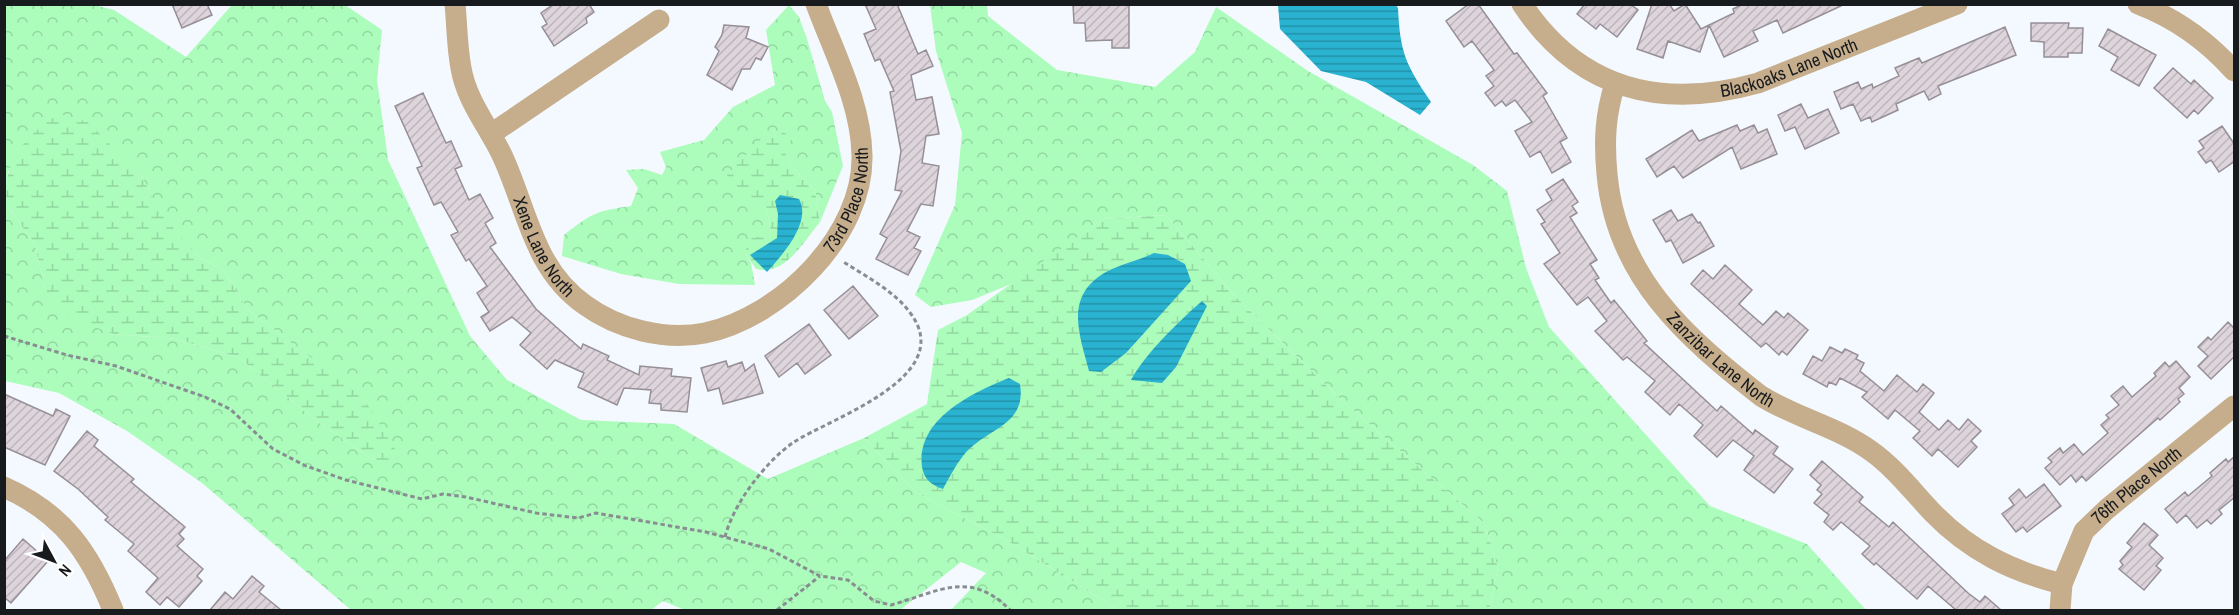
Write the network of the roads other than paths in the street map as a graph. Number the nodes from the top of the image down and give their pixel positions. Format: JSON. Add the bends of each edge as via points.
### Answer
{"nodes":[{"id":1,"x":455,"y":4,"type":"edge"},
{"id":2,"x":816,"y":4,"type":"edge"},
{"id":3,"x":1522,"y":4,"type":"edge"},
{"id":4,"x":1958,"y":4,"type":"edge"},
{"id":5,"x":2138,"y":4,"type":"edge"},
{"id":6,"x":659,"y":20,"type":"dead end"},
{"id":7,"x":2235,"y":71,"type":"edge"},
{"id":8,"x":1615,"y":84,"type":"junction"},
{"id":9,"x":490,"y":134,"type":"junction"},
{"id":10,"x":705,"y":333,"type":"joint"},
{"id":11,"x":2235,"y":406,"type":"edge"},
{"id":12,"x":4,"y":487,"type":"edge"},
{"id":13,"x":2062,"y":584,"type":"junction"},
{"id":14,"x":113,"y":610,"type":"edge"},
{"id":15,"x":2060,"y":610,"type":"edge"}],
"edges":[{"from":1,"to":9,"type":"street","name":"Xene Lane North","via":[[461,68],[469,97]]},
{"from":2,"to":10,"type":"street","name":"73rd Place North","via":[[861,133],[861,182],[853,208],[828,251],[801,279],[745,318]]},
{"from":3,"to":8,"type":"street","via":[[1546,37],[1564,53]]},
{"from":4,"to":8,"type":"street","name":"Blackoaks Lane North","via":[[1729,92],[1667,96]]},
{"from":5,"to":7,"type":"street","via":[[2178,23]]},
{"from":6,"to":9,"type":"street"},
{"from":8,"to":13,"type":"street","name":"Zanzibar Lane North","via":[[1605,122],[1614,217],[1637,272],[1674,320],[1761,396],[1871,451],[1964,542],[2014,570]]},
{"from":9,"to":10,"type":"street","name":"Xene Lane North","via":[[502,154],[536,247],[571,293],[599,314],[631,328],[672,334]]},
{"from":11,"to":13,"type":"street","name":"76th Place North","via":[[2085,531]]},
{"from":12,"to":14,"type":"street","via":[[50,515],[81,545]]},
{"from":13,"to":15,"type":"street"}]}
